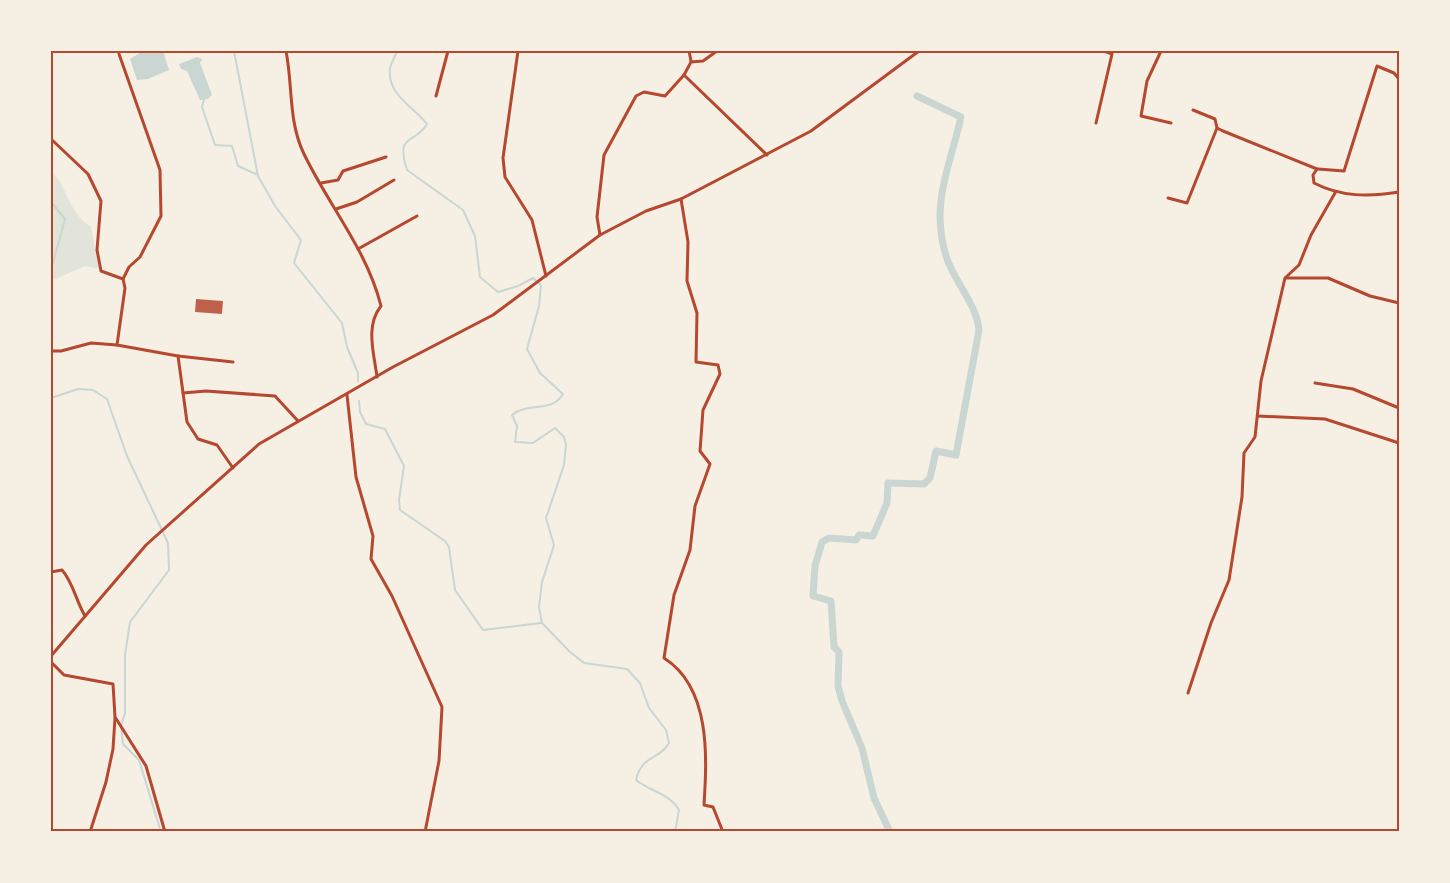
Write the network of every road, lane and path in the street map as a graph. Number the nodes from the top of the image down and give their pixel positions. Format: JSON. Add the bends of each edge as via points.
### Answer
{"nodes":[{"id":1,"x":286,"y":51,"type":"edge"},
{"id":2,"x":448,"y":51,"type":"edge"},
{"id":3,"x":518,"y":51,"type":"edge"},
{"id":4,"x":689,"y":51,"type":"edge"},
{"id":5,"x":717,"y":51,"type":"edge"},
{"id":6,"x":919,"y":51,"type":"edge"},
{"id":7,"x":1104,"y":51,"type":"edge"},
{"id":8,"x":1161,"y":51,"type":"edge"},
{"id":9,"x":119,"y":54,"type":"dead end"},
{"id":10,"x":691,"y":62,"type":"junction"},
{"id":11,"x":684,"y":75,"type":"junction"},
{"id":12,"x":1399,"y":79,"type":"edge"},
{"id":13,"x":436,"y":96,"type":"dead end"},
{"id":14,"x":1193,"y":110,"type":"dead end"},
{"id":15,"x":1096,"y":123,"type":"dead end"},
{"id":16,"x":1171,"y":123,"type":"dead end"},
{"id":17,"x":1217,"y":128,"type":"junction"},
{"id":18,"x":51,"y":139,"type":"edge"},
{"id":19,"x":766,"y":155,"type":"junction"},
{"id":20,"x":386,"y":157,"type":"dead end"},
{"id":21,"x":1317,"y":169,"type":"junction"},
{"id":22,"x":394,"y":180,"type":"dead end"},
{"id":23,"x":321,"y":183,"type":"junction"},
{"id":24,"x":1399,"y":192,"type":"edge"},
{"id":25,"x":1335,"y":193,"type":"junction"},
{"id":26,"x":1168,"y":198,"type":"dead end"},
{"id":27,"x":681,"y":199,"type":"junction"},
{"id":28,"x":336,"y":208,"type":"junction"},
{"id":29,"x":417,"y":216,"type":"dead end"},
{"id":30,"x":600,"y":235,"type":"junction"},
{"id":31,"x":358,"y":249,"type":"junction"},
{"id":32,"x":546,"y":277,"type":"junction"},
{"id":33,"x":1285,"y":278,"type":"junction"},
{"id":34,"x":123,"y":279,"type":"junction"},
{"id":35,"x":1399,"y":303,"type":"edge"},
{"id":36,"x":117,"y":345,"type":"junction"},
{"id":37,"x":51,"y":351,"type":"edge"},
{"id":38,"x":178,"y":356,"type":"junction"},
{"id":39,"x":232,"y":362,"type":"dead end"},
{"id":40,"x":377,"y":377,"type":"junction"},
{"id":41,"x":1314,"y":383,"type":"dead end"},
{"id":42,"x":183,"y":393,"type":"junction"},
{"id":43,"x":347,"y":395,"type":"junction"},
{"id":44,"x":1399,"y":408,"type":"edge"},
{"id":45,"x":1258,"y":416,"type":"junction"},
{"id":46,"x":298,"y":421,"type":"junction"},
{"id":47,"x":1399,"y":443,"type":"edge"},
{"id":48,"x":233,"y":468,"type":"junction"},
{"id":49,"x":51,"y":572,"type":"edge"},
{"id":50,"x":85,"y":616,"type":"junction"},
{"id":51,"x":51,"y":656,"type":"edge"},
{"id":52,"x":51,"y":662,"type":"edge"},
{"id":53,"x":1188,"y":693,"type":"dead end"},
{"id":54,"x":115,"y":717,"type":"junction"},
{"id":55,"x":90,"y":832,"type":"edge"},
{"id":56,"x":165,"y":832,"type":"edge"},
{"id":57,"x":425,"y":832,"type":"edge"},
{"id":58,"x":723,"y":832,"type":"edge"}],
"edges":[{"from":1,"to":23,"type":"street","via":[[292,116],[304,154]]},
{"from":2,"to":13,"type":"street"},
{"from":3,"to":32,"type":"street","via":[[503,158],[505,177],[532,220]]},
{"from":4,"to":10,"type":"street"},
{"from":5,"to":10,"type":"street","via":[[703,61]]},
{"from":6,"to":19,"type":"street","via":[[811,131]]},
{"from":7,"to":15,"type":"street","via":[[1112,54]]},
{"from":8,"to":16,"type":"street","via":[[1147,81],[1141,116]]},
{"from":9,"to":34,"type":"street","via":[[160,170],[161,216],[140,257]]},
{"from":10,"to":11,"type":"street"},
{"from":11,"to":19,"type":"street"},
{"from":11,"to":30,"type":"street","via":[[665,96],[644,92],[636,96],[604,155],[597,217]]},
{"from":12,"to":21,"type":"street","via":[[1377,66],[1344,171]]},
{"from":14,"to":17,"type":"street","via":[[1215,119]]},
{"from":17,"to":21,"type":"street"},
{"from":17,"to":26,"type":"street","via":[[1187,203]]},
{"from":18,"to":34,"type":"street","via":[[88,174],[101,201],[97,250],[100,271]]},
{"from":19,"to":27,"type":"street"},
{"from":20,"to":23,"type":"street","via":[[343,171],[338,180]]},
{"from":21,"to":25,"type":"street","via":[[1314,183]]},
{"from":22,"to":28,"type":"street","via":[[357,202]]},
{"from":23,"to":28,"type":"street"},
{"from":24,"to":25,"type":"street"},
{"from":25,"to":33,"type":"street","via":[[1299,265]]},
{"from":27,"to":30,"type":"street"},
{"from":27,"to":58,"type":"street","via":[[688,242],[687,281],[697,313],[696,362],[718,365],[720,374],[702,410],[700,451],[710,464],[695,506],[690,550],[674,595],[664,658],[674,665],[700,711],[707,755],[705,805],[713,807]]},
{"from":28,"to":31,"type":"street"},
{"from":29,"to":31,"type":"street"},
{"from":30,"to":32,"type":"street"},
{"from":31,"to":40,"type":"street","via":[[381,306],[373,316],[371,334]]},
{"from":32,"to":40,"type":"street","via":[[493,315]]},
{"from":33,"to":35,"type":"street","via":[[1328,278],[1370,296]]},
{"from":33,"to":45,"type":"street","via":[[1261,381]]},
{"from":34,"to":36,"type":"street"},
{"from":36,"to":37,"type":"street","via":[[91,343]]},
{"from":36,"to":38,"type":"street"},
{"from":38,"to":39,"type":"street"},
{"from":38,"to":42,"type":"street"},
{"from":40,"to":43,"type":"street"},
{"from":41,"to":44,"type":"street","via":[[1353,389]]},
{"from":42,"to":46,"type":"street","via":[[274,396]]},
{"from":42,"to":48,"type":"street","via":[[192,431],[198,439],[217,445]]},
{"from":43,"to":46,"type":"street"},
{"from":43,"to":57,"type":"street","via":[[356,477],[373,536],[371,559],[442,707],[439,761]]},
{"from":45,"to":47,"type":"street","via":[[1325,420]]},
{"from":45,"to":53,"type":"street","via":[[1255,437],[1244,453],[1230,580]]},
{"from":46,"to":48,"type":"street","via":[[259,444]]},
{"from":48,"to":50,"type":"street","via":[[157,535]]},
{"from":49,"to":50,"type":"street","via":[[62,570],[68,577],[76,603]]},
{"from":50,"to":51,"type":"street"},
{"from":52,"to":54,"type":"street","via":[[64,675],[113,684]]},
{"from":54,"to":55,"type":"street","via":[[113,749]]},
{"from":54,"to":56,"type":"street","via":[[146,766]]}]}
